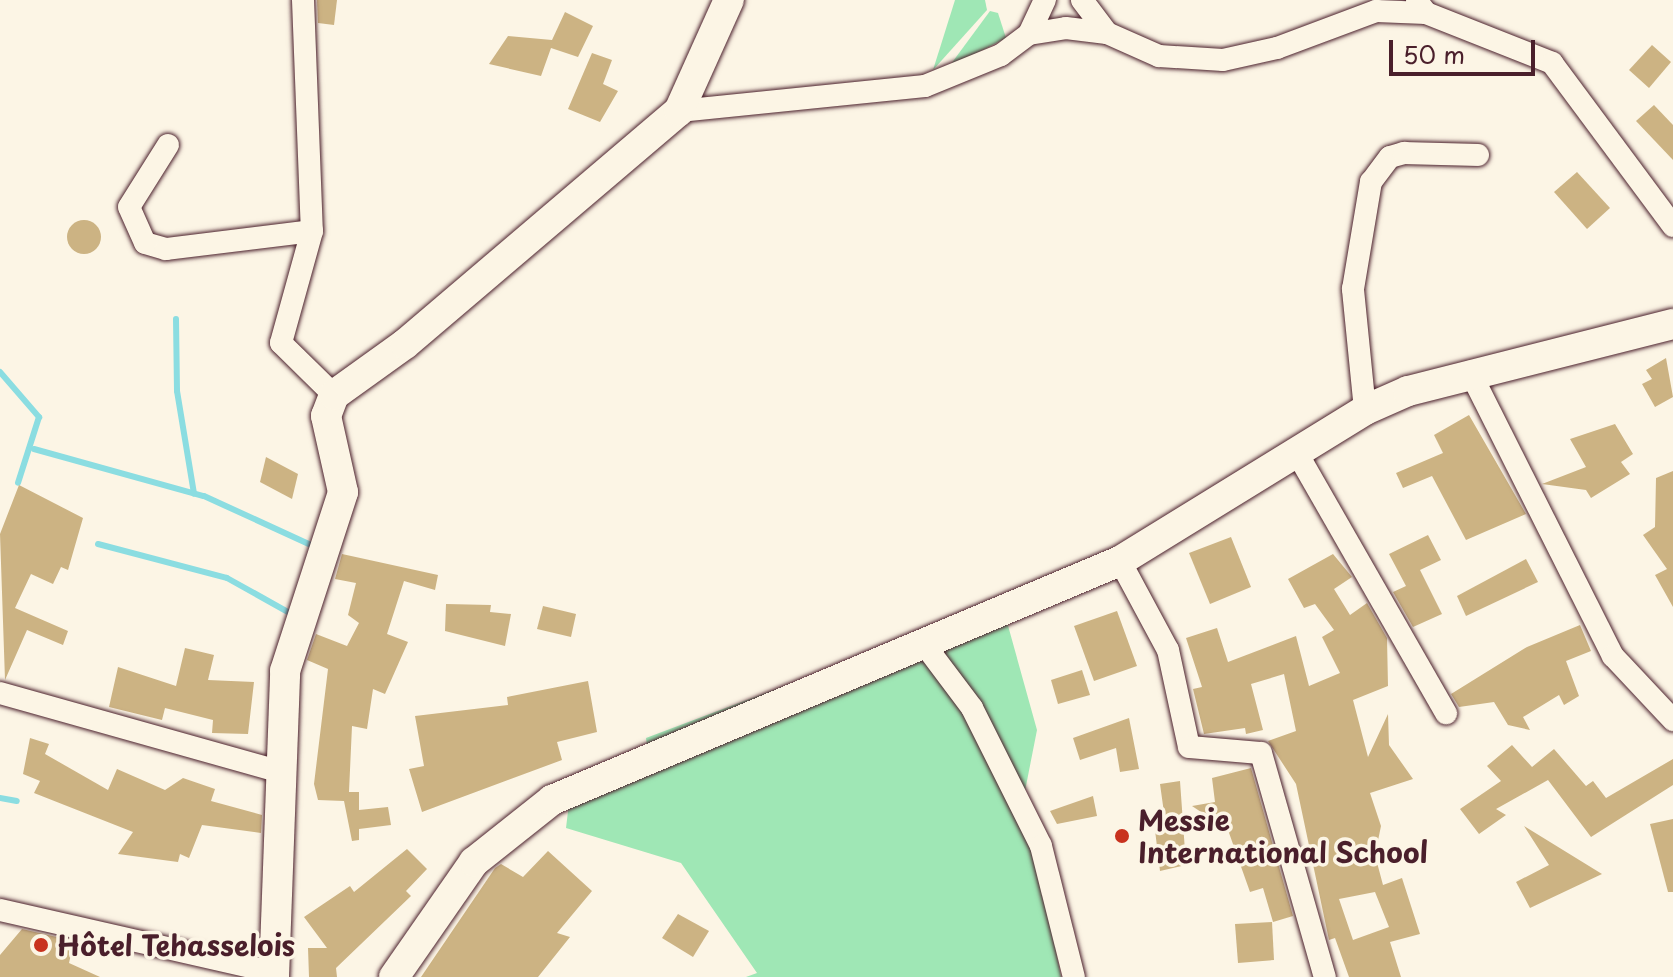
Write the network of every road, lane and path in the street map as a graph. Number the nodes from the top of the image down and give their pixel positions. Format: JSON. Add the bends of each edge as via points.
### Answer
{"nodes":[{"id":1,"x":303,"y":0,"type":"edge"},
{"id":2,"x":729,"y":0,"type":"edge"},
{"id":3,"x":1045,"y":0,"type":"edge"},
{"id":4,"x":1082,"y":0,"type":"edge"},
{"id":5,"x":1421,"y":6,"type":"edge"},
{"id":6,"x":1107,"y":33,"type":"junction"},
{"id":7,"x":1029,"y":34,"type":"junction"},
{"id":8,"x":679,"y":111,"type":"junction"},
{"id":9,"x":168,"y":145,"type":"dead end"},
{"id":10,"x":1478,"y":155,"type":"dead end"},
{"id":11,"x":1673,"y":226,"type":"edge"},
{"id":12,"x":312,"y":231,"type":"junction"},
{"id":13,"x":1673,"y":324,"type":"edge"},
{"id":14,"x":1470,"y":372,"type":"junction"},
{"id":15,"x":334,"y":395,"type":"junction"},
{"id":16,"x":1365,"y":410,"type":"junction"},
{"id":17,"x":1297,"y":453,"type":"junction"},
{"id":18,"x":1120,"y":561,"type":"junction"},
{"id":19,"x":927,"y":648,"type":"junction"},
{"id":20,"x":0,"y":693,"type":"edge"},
{"id":21,"x":1446,"y":713,"type":"dead end"},
{"id":22,"x":1673,"y":720,"type":"edge"},
{"id":23,"x":278,"y":771,"type":"junction"},
{"id":24,"x":0,"y":910,"type":"edge"},
{"id":25,"x":274,"y":974,"type":"edge"},
{"id":26,"x":394,"y":977,"type":"edge"},
{"id":27,"x":1074,"y":977,"type":"edge"},
{"id":28,"x":1325,"y":977,"type":"edge"}],
"edges":[{"from":1,"to":12,"type":"street"},
{"from":2,"to":8,"type":"main road"},
{"from":3,"to":7,"type":"street"},
{"from":4,"to":6,"type":"street"},
{"from":5,"to":6,"type":"street","via":[[1376,11],[1277,48],[1223,60],[1159,56]]},
{"from":5,"to":11,"type":"street","via":[[1552,63]]},
{"from":6,"to":7,"type":"street","via":[[1066,28]]},
{"from":7,"to":8,"type":"street","via":[[1001,55],[925,86]]},
{"from":8,"to":15,"type":"main road","via":[[405,344]]},
{"from":9,"to":12,"type":"street","via":[[129,207],[145,243],[166,249]]},
{"from":10,"to":16,"type":"street","via":[[1404,153],[1390,157],[1371,182],[1353,289]]},
{"from":12,"to":15,"type":"street","via":[[281,343]]},
{"from":13,"to":14,"type":"main road"},
{"from":14,"to":16,"type":"main road"},
{"from":14,"to":22,"type":"street","via":[[1613,656]]},
{"from":15,"to":23,"type":"main road","via":[[326,416],[343,492],[288,654]]},
{"from":16,"to":17,"type":"main road"},
{"from":17,"to":18,"type":"main road"},
{"from":17,"to":21,"type":"street"},
{"from":18,"to":19,"type":"main road"},
{"from":18,"to":28,"type":"street","via":[[1168,650],[1189,747],[1261,753]]},
{"from":19,"to":26,"type":"main road","via":[[622,765],[552,800],[474,862]]},
{"from":19,"to":27,"type":"street","via":[[972,708],[1041,846]]},
{"from":20,"to":23,"type":"street"},
{"from":23,"to":25,"type":"main road"},
{"from":24,"to":25,"type":"street"}]}
